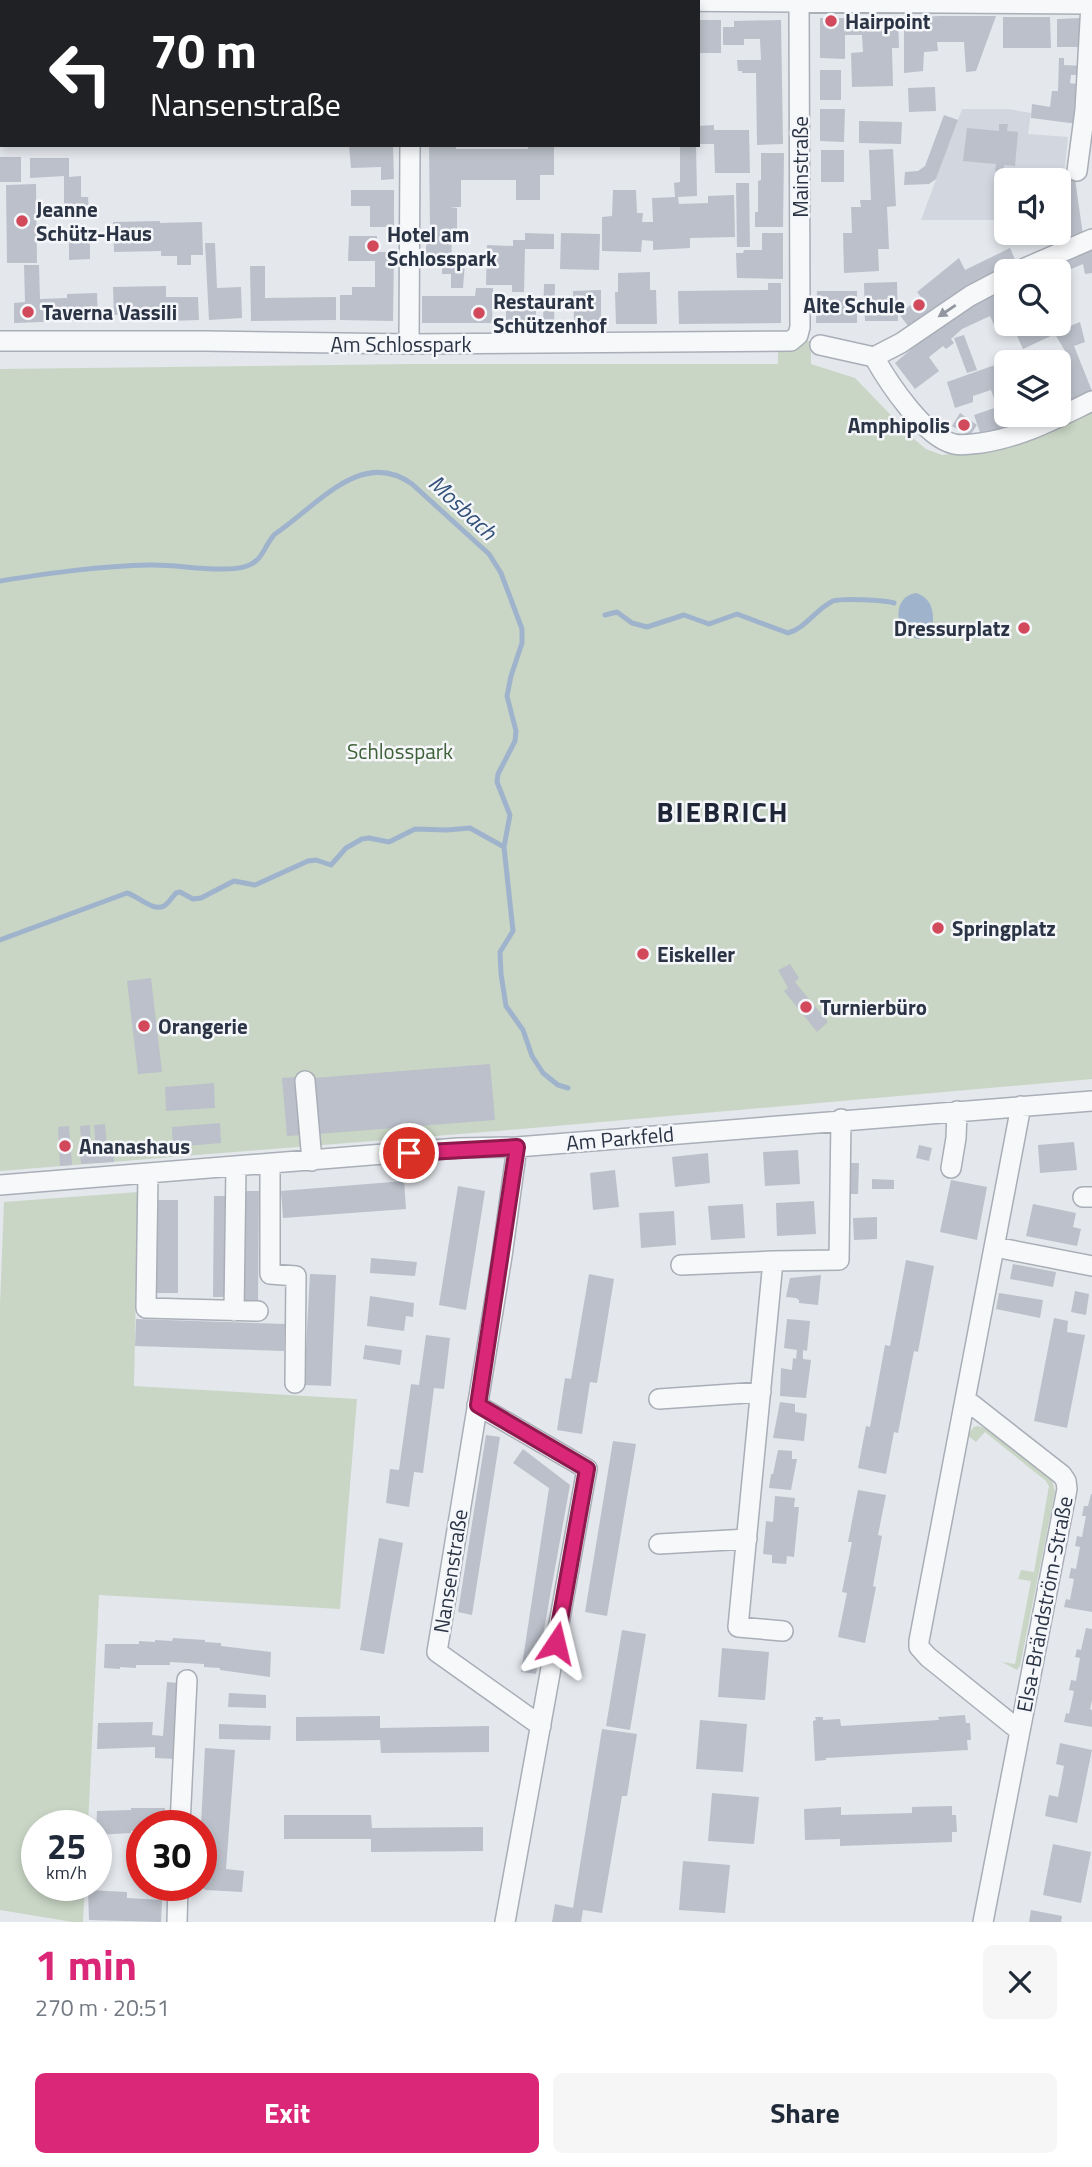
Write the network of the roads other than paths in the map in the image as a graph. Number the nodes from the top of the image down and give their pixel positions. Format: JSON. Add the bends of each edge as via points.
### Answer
{"nodes":[{"id":1,"x":700,"y":1,"type":"edge"},
{"id":2,"x":799,"y":1,"type":"edge"},
{"id":3,"x":1092,"y":4,"type":"edge"},
{"id":4,"x":410,"y":147,"type":"edge"},
{"id":5,"x":1077,"y":171,"type":"dead end"},
{"id":6,"x":1092,"y":239,"type":"edge"},
{"id":7,"x":1046,"y":259,"type":"edge"},
{"id":8,"x":994,"y":283,"type":"edge"},
{"id":9,"x":798,"y":335,"type":"joint"},
{"id":10,"x":0,"y":341,"type":"edge"},
{"id":11,"x":409,"y":344,"type":"junction"},
{"id":12,"x":820,"y":345,"type":"dead end"},
{"id":13,"x":874,"y":357,"type":"junction"},
{"id":14,"x":1092,"y":401,"type":"edge"},
{"id":15,"x":305,"y":1081,"type":"dead end"},
{"id":16,"x":1092,"y":1101,"type":"edge"},
{"id":17,"x":1021,"y":1106,"type":"junction"},
{"id":18,"x":957,"y":1111,"type":"junction"},
{"id":19,"x":841,"y":1119,"type":"junction"},
{"id":20,"x":517,"y":1147,"type":"junction"},
{"id":21,"x":312,"y":1161,"type":"junction"},
{"id":22,"x":270,"y":1164,"type":"junction"},
{"id":23,"x":236,"y":1167,"type":"junction"},
{"id":24,"x":951,"y":1168,"type":"dead end"},
{"id":25,"x":148,"y":1174,"type":"junction"},
{"id":26,"x":0,"y":1185,"type":"edge"},
{"id":27,"x":995,"y":1247,"type":"junction"},
{"id":28,"x":773,"y":1261,"type":"junction"},
{"id":29,"x":681,"y":1265,"type":"dead end"},
{"id":30,"x":1092,"y":1266,"type":"edge"},
{"id":31,"x":234,"y":1311,"type":"junction"},
{"id":32,"x":258,"y":1311,"type":"dead end"},
{"id":33,"x":295,"y":1383,"type":"dead end"},
{"id":34,"x":761,"y":1392,"type":"junction"},
{"id":35,"x":659,"y":1399,"type":"dead end"},
{"id":36,"x":965,"y":1399,"type":"junction"},
{"id":37,"x":478,"y":1405,"type":"junction"},
{"id":38,"x":747,"y":1539,"type":"junction"},
{"id":39,"x":659,"y":1544,"type":"dead end"},
{"id":40,"x":783,"y":1631,"type":"dead end"},
{"id":41,"x":187,"y":1680,"type":"dead end"},
{"id":42,"x":541,"y":1726,"type":"junction"},
{"id":43,"x":1020,"y":1731,"type":"junction"},
{"id":44,"x":181,"y":1810,"type":"edge"},
{"id":45,"x":178,"y":1901,"type":"edge"},
{"id":46,"x":177,"y":1922,"type":"edge"},
{"id":47,"x":505,"y":1922,"type":"edge"},
{"id":48,"x":983,"y":1922,"type":"edge"}],
"edges":[{"from":1,"to":2,"type":"street"},
{"from":2,"to":3,"type":"street"},
{"from":2,"to":9,"type":"street","name":"Mainstraße"},
{"from":3,"to":5,"type":"street"},
{"from":4,"to":11,"type":"street"},
{"from":6,"to":7,"type":"street"},
{"from":8,"to":13,"type":"street","one_way":true},
{"from":9,"to":11,"type":"street","name":"Am Schlosspark","via":[[778,343]]},
{"from":10,"to":11,"type":"street","name":"Am Schlosspark"},
{"from":12,"to":13,"type":"street"},
{"from":13,"to":14,"type":"street","via":[[891,385],[926,425],[953,444],[1006,439]]},
{"from":15,"to":21,"type":"street"},
{"from":16,"to":17,"type":"street","name":"Am Parkfeld"},
{"from":17,"to":18,"type":"street","name":"Am Parkfeld"},
{"from":17,"to":27,"type":"street","name":"Elsa-Brändström-Straße"},
{"from":18,"to":19,"type":"street","name":"Am Parkfeld"},
{"from":18,"to":24,"type":"street"},
{"from":19,"to":20,"type":"street","name":"Am Parkfeld"},
{"from":19,"to":28,"type":"street","via":[[839,1260]]},
{"from":20,"to":21,"type":"street","name":"Am Parkfeld"},
{"from":20,"to":37,"type":"street","name":"Nansenstraße"},
{"from":21,"to":22,"type":"street","name":"Am Parkfeld"},
{"from":22,"to":23,"type":"street","name":"Am Parkfeld"},
{"from":22,"to":33,"type":"street","via":[[270,1274],[296,1276]]},
{"from":23,"to":25,"type":"street","name":"Am Parkfeld"},
{"from":23,"to":31,"type":"street"},
{"from":25,"to":26,"type":"street","name":"Am Parkfeld"},
{"from":25,"to":31,"type":"street","via":[[146,1308]]},
{"from":27,"to":30,"type":"street"},
{"from":27,"to":36,"type":"street","name":"Elsa-Brändström-Straße"},
{"from":28,"to":29,"type":"street"},
{"from":28,"to":34,"type":"street"},
{"from":31,"to":32,"type":"street"},
{"from":34,"to":35,"type":"street"},
{"from":34,"to":38,"type":"street"},
{"from":36,"to":43,"type":"street","name":"Elsa-Brändström-Straße","via":[[919,1647]]},
{"from":36,"to":43,"type":"street","name":"Elsa-Brändström-Straße","via":[[1066,1481]]},
{"from":37,"to":42,"type":"street","name":"Nansenstraße","via":[[437,1652]]},
{"from":37,"to":42,"type":"street","via":[[587,1469]]},
{"from":38,"to":39,"type":"street"},
{"from":38,"to":40,"type":"street","via":[[738,1627]]},
{"from":41,"to":44,"type":"street"},
{"from":42,"to":47,"type":"street"},
{"from":43,"to":48,"type":"street","name":"Elsa-Brändström-Straße"},
{"from":45,"to":46,"type":"street"}]}
